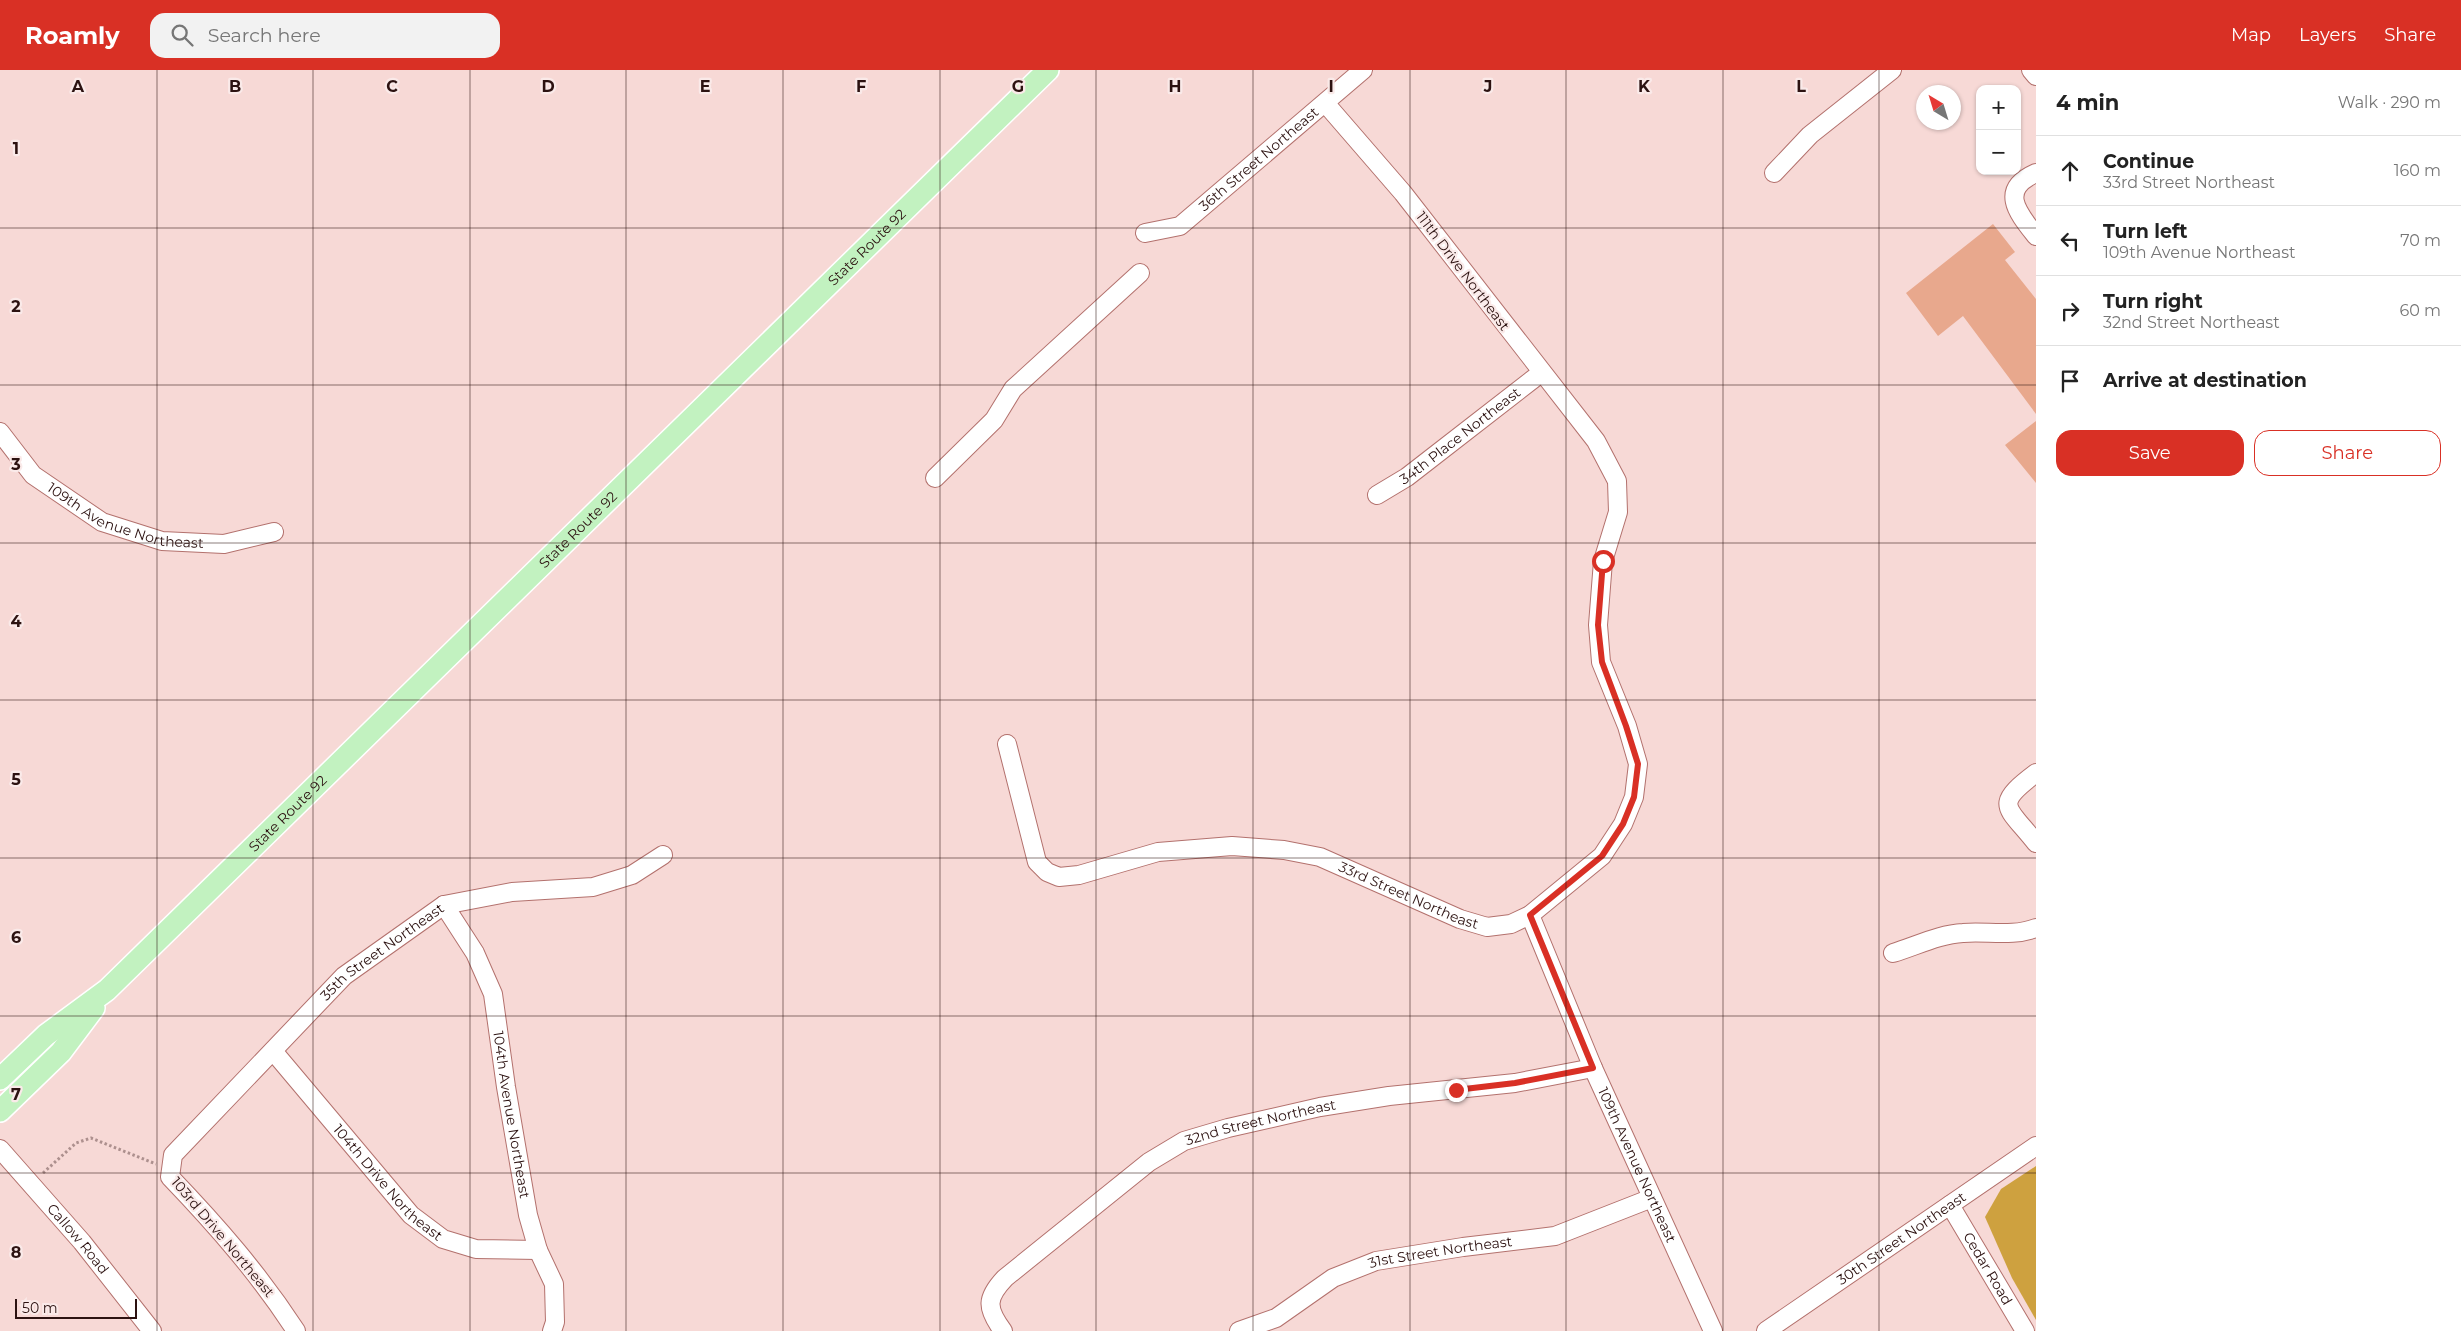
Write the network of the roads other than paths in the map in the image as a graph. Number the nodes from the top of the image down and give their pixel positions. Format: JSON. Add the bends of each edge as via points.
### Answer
{"nodes":[{"id":1,"x":1048,"y":70,"type":"edge"},
{"id":2,"x":1364,"y":70,"type":"edge"},
{"id":3,"x":1892,"y":70,"type":"edge"},
{"id":4,"x":2031,"y":70,"type":"edge"},
{"id":5,"x":2036,"y":76,"type":"edge"},
{"id":6,"x":1326,"y":104,"type":"junction"},
{"id":7,"x":1774,"y":173,"type":"dead end"},
{"id":8,"x":2036,"y":173,"type":"edge"},
{"id":9,"x":1145,"y":233,"type":"dead end"},
{"id":10,"x":2036,"y":236,"type":"edge"},
{"id":11,"x":1140,"y":274,"type":"dead end"},
{"id":12,"x":1541,"y":374,"type":"junction"},
{"id":13,"x":0,"y":432,"type":"edge"},
{"id":14,"x":1596,"y":441,"type":"joint"},
{"id":15,"x":935,"y":478,"type":"dead end"},
{"id":16,"x":1377,"y":495,"type":"dead end"},
{"id":17,"x":274,"y":532,"type":"dead end"},
{"id":18,"x":1006,"y":744,"type":"dead end"},
{"id":19,"x":2036,"y":773,"type":"edge"},
{"id":20,"x":2036,"y":843,"type":"edge"},
{"id":21,"x":663,"y":855,"type":"dead end"},
{"id":22,"x":444,"y":905,"type":"junction"},
{"id":23,"x":1530,"y":915,"type":"junction"},
{"id":24,"x":2036,"y":928,"type":"edge"},
{"id":25,"x":1894,"y":953,"type":"dead end"},
{"id":26,"x":107,"y":990,"type":"junction"},
{"id":27,"x":272,"y":1050,"type":"junction"},
{"id":28,"x":1593,"y":1068,"type":"junction"},
{"id":29,"x":0,"y":1080,"type":"edge"},
{"id":30,"x":0,"y":1098,"type":"edge"},
{"id":31,"x":0,"y":1111,"type":"edge"},
{"id":32,"x":2036,"y":1146,"type":"edge"},
{"id":33,"x":0,"y":1149,"type":"edge"},
{"id":34,"x":172,"y":1168,"type":"joint"},
{"id":35,"x":1652,"y":1198,"type":"junction"},
{"id":36,"x":1950,"y":1205,"type":"junction"},
{"id":37,"x":538,"y":1250,"type":"junction"},
{"id":38,"x":152,"y":1331,"type":"edge"},
{"id":39,"x":296,"y":1331,"type":"edge"},
{"id":40,"x":552,"y":1331,"type":"edge"},
{"id":41,"x":1003,"y":1331,"type":"edge"},
{"id":42,"x":1239,"y":1331,"type":"edge"},
{"id":43,"x":1713,"y":1331,"type":"edge"},
{"id":44,"x":1766,"y":1331,"type":"edge"},
{"id":45,"x":2025,"y":1331,"type":"edge"}],
"edges":[{"from":1,"to":26,"type":"main road","name":"State Route 92"},
{"from":2,"to":6,"type":"street","name":"36th Street Northeast"},
{"from":3,"to":7,"type":"street","via":[[1810,135]]},
{"from":4,"to":5,"type":"street"},
{"from":6,"to":9,"type":"street","name":"36th Street Northeast","via":[[1180,226]]},
{"from":6,"to":12,"type":"street","name":"111th Drive Northeast","via":[[1403,193]]},
{"from":8,"to":10,"type":"street","via":[[2020,184],[2014,202],[2015,209]]},
{"from":11,"to":15,"type":"street","via":[[1013,389],[994,420]]},
{"from":12,"to":14,"type":"street","name":"111th Drive Northeast"},
{"from":12,"to":16,"type":"street","name":"34th Place Northeast","via":[[1407,477]]},
{"from":13,"to":17,"type":"street","name":"109th Avenue Northeast","via":[[33,474],[102,522],[162,541],[224,544]]},
{"from":14,"to":23,"type":"street","name":"33rd Street Northeast","via":[[1617,481],[1618,512],[1603,561],[1598,625],[1602,662],[1638,764],[1634,797],[1623,824],[1602,856]]},
{"from":18,"to":23,"type":"street","name":"33rd Street Northeast","via":[[1037,862],[1047,872],[1059,877],[1079,875],[1158,852],[1232,846],[1284,850],[1320,857],[1460,919],[1487,927],[1512,924]]},
{"from":19,"to":20,"type":"street","via":[[2008,797],[2012,815]]},
{"from":21,"to":22,"type":"street","name":"35th Street Northeast","via":[[632,875],[593,887],[512,892]]},
{"from":22,"to":27,"type":"street","name":"35th Street Northeast","via":[[344,976]]},
{"from":22,"to":37,"type":"street","name":"104th Avenue Northeast","via":[[474,953],[493,994],[526,1206]]},
{"from":23,"to":28,"type":"street","name":"109th Avenue Northeast"},
{"from":24,"to":25,"type":"street","via":[[2026,932],[1963,932]]},
{"from":26,"to":29,"type":"main road","name":"State Route 92","via":[[46,1035]]},
{"from":26,"to":30,"type":"main road"},
{"from":26,"to":31,"type":"main road","name":"State Route 92","via":[[61,1052]]},
{"from":27,"to":34,"type":"street","name":"35th Street Northeast","via":[[173,1155]]},
{"from":27,"to":37,"type":"street","name":"104th Drive Northeast","via":[[411,1215],[443,1239],[476,1248]]},
{"from":28,"to":35,"type":"street","name":"109th Avenue Northeast"},
{"from":28,"to":41,"type":"street","name":"32nd Street Northeast","via":[[1515,1083],[1320,1107],[1184,1141],[1149,1162],[1005,1278],[992,1292],[990,1307]]},
{"from":32,"to":36,"type":"street","name":"30th Street Northeast"},
{"from":33,"to":38,"type":"street","name":"Callow Road","via":[[82,1242]]},
{"from":34,"to":39,"type":"street","name":"103rd Drive Northeast","via":[[170,1177],[266,1284]]},
{"from":35,"to":42,"type":"street","name":"31st Street Northeast","via":[[1555,1236],[1376,1261],[1333,1278],[1276,1318]]},
{"from":35,"to":43,"type":"street","name":"109th Avenue Northeast"},
{"from":36,"to":44,"type":"street","name":"30th Street Northeast"},
{"from":36,"to":45,"type":"street","name":"Cedar Road"},
{"from":37,"to":40,"type":"street","name":"104th Avenue Northeast","via":[[554,1284],[555,1322]]}]}
